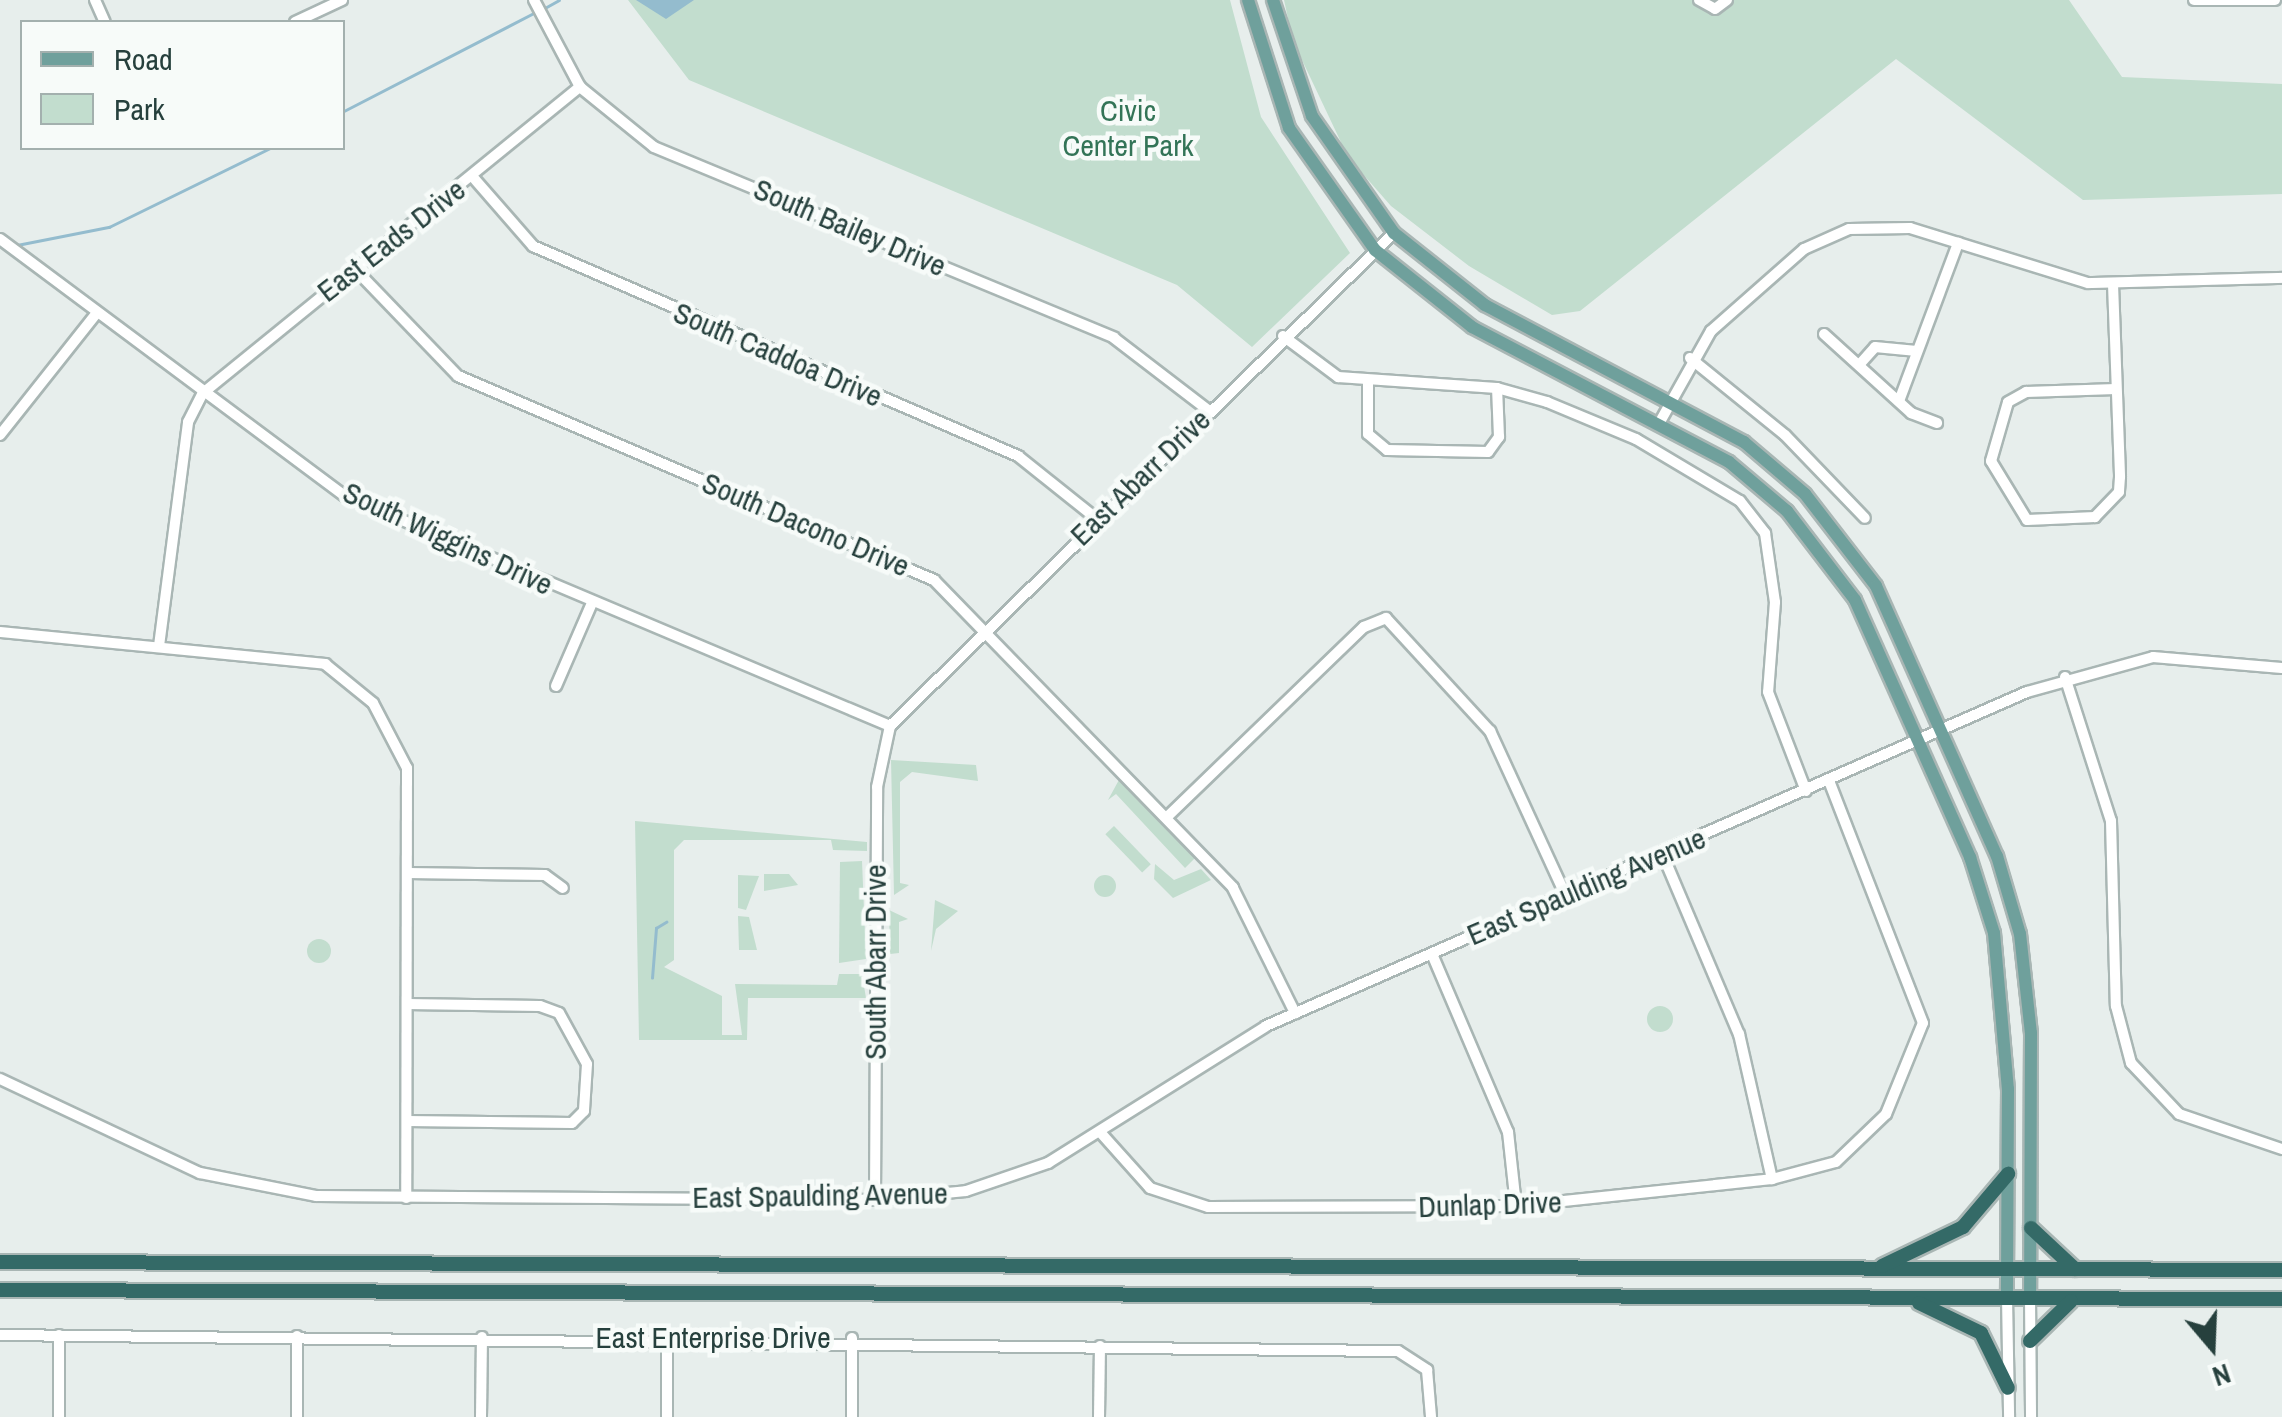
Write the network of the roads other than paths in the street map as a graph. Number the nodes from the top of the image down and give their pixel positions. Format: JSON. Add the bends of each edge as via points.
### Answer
{"nodes":[{"id":1,"x":342,"y":0,"type":"edge"},
{"id":2,"x":534,"y":0,"type":"edge"},
{"id":3,"x":1248,"y":0,"type":"edge"},
{"id":4,"x":1273,"y":0,"type":"edge"},
{"id":5,"x":1699,"y":0,"type":"edge"},
{"id":6,"x":1727,"y":0,"type":"edge"},
{"id":7,"x":2194,"y":0,"type":"edge"},
{"id":8,"x":2275,"y":0,"type":"edge"},
{"id":9,"x":299,"y":20,"type":"edge"},
{"id":10,"x":580,"y":87,"type":"junction"},
{"id":11,"x":472,"y":176,"type":"junction"},
{"id":12,"x":1394,"y":232,"type":"junction"},
{"id":13,"x":0,"y":239,"type":"edge"},
{"id":14,"x":1958,"y":243,"type":"junction"},
{"id":15,"x":1376,"y":250,"type":"junction"},
{"id":16,"x":353,"y":267,"type":"junction"},
{"id":17,"x":2282,"y":278,"type":"edge"},
{"id":18,"x":2113,"y":284,"type":"junction"},
{"id":19,"x":96,"y":314,"type":"junction"},
{"id":20,"x":1824,"y":334,"type":"dead end"},
{"id":21,"x":1283,"y":336,"type":"junction"},
{"id":22,"x":1917,"y":351,"type":"junction"},
{"id":23,"x":1690,"y":358,"type":"junction"},
{"id":24,"x":1859,"y":365,"type":"junction"},
{"id":25,"x":1368,"y":382,"type":"junction"},
{"id":26,"x":1496,"y":388,"type":"junction"},
{"id":27,"x":2116,"y":389,"type":"junction"},
{"id":28,"x":203,"y":393,"type":"junction"},
{"id":29,"x":1671,"y":398,"type":"junction"},
{"id":30,"x":1899,"y":401,"type":"junction"},
{"id":31,"x":1208,"y":410,"type":"junction"},
{"id":32,"x":1660,"y":420,"type":"junction"},
{"id":33,"x":1937,"y":423,"type":"dead end"},
{"id":34,"x":0,"y":435,"type":"edge"},
{"id":35,"x":1097,"y":518,"type":"junction"},
{"id":36,"x":1865,"y":518,"type":"dead end"},
{"id":37,"x":592,"y":603,"type":"junction"},
{"id":38,"x":984,"y":630,"type":"junction"},
{"id":39,"x":0,"y":632,"type":"edge"},
{"id":40,"x":160,"y":646,"type":"junction"},
{"id":41,"x":2282,"y":668,"type":"edge"},
{"id":42,"x":2066,"y":677,"type":"junction"},
{"id":43,"x":556,"y":686,"type":"dead end"},
{"id":44,"x":890,"y":726,"type":"junction"},
{"id":45,"x":1943,"y":730,"type":"junction"},
{"id":46,"x":1920,"y":740,"type":"junction"},
{"id":47,"x":1829,"y":781,"type":"junction"},
{"id":48,"x":1806,"y":791,"type":"junction"},
{"id":49,"x":1167,"y":818,"type":"junction"},
{"id":50,"x":1662,"y":853,"type":"junction"},
{"id":51,"x":408,"y":874,"type":"junction"},
{"id":52,"x":563,"y":888,"type":"dead end"},
{"id":53,"x":1566,"y":894,"type":"junction"},
{"id":54,"x":1432,"y":954,"type":"junction"},
{"id":55,"x":407,"y":1004,"type":"junction"},
{"id":56,"x":1295,"y":1013,"type":"junction"},
{"id":57,"x":0,"y":1079,"type":"edge"},
{"id":58,"x":407,"y":1120,"type":"junction"},
{"id":59,"x":1100,"y":1132,"type":"junction"},
{"id":60,"x":2282,"y":1148,"type":"edge"},
{"id":61,"x":2008,"y":1174,"type":"junction"},
{"id":62,"x":1772,"y":1179,"type":"junction"},
{"id":63,"x":406,"y":1198,"type":"junction"},
{"id":64,"x":875,"y":1200,"type":"junction"},
{"id":65,"x":1516,"y":1206,"type":"junction"},
{"id":66,"x":2031,"y":1228,"type":"junction"},
{"id":67,"x":0,"y":1262,"type":"edge"},
{"id":68,"x":1877,"y":1269,"type":"junction"},
{"id":69,"x":2008,"y":1269,"type":"junction"},
{"id":70,"x":2031,"y":1269,"type":"junction"},
{"id":71,"x":2076,"y":1270,"type":"junction"},
{"id":72,"x":2282,"y":1270,"type":"edge"},
{"id":73,"x":0,"y":1290,"type":"edge"},
{"id":74,"x":1894,"y":1297,"type":"junction"},
{"id":75,"x":2007,"y":1297,"type":"junction"},
{"id":76,"x":2030,"y":1298,"type":"junction"},
{"id":77,"x":2076,"y":1298,"type":"junction"},
{"id":78,"x":2282,"y":1298,"type":"edge"},
{"id":79,"x":0,"y":1335,"type":"edge"},
{"id":80,"x":60,"y":1335,"type":"junction"},
{"id":81,"x":298,"y":1336,"type":"junction"},
{"id":82,"x":482,"y":1337,"type":"junction"},
{"id":83,"x":667,"y":1337,"type":"junction"},
{"id":84,"x":852,"y":1338,"type":"junction"},
{"id":85,"x":2030,"y":1341,"type":"junction"},
{"id":86,"x":1100,"y":1346,"type":"junction"},
{"id":87,"x":2008,"y":1388,"type":"junction"},
{"id":88,"x":60,"y":1417,"type":"edge"},
{"id":89,"x":297,"y":1417,"type":"edge"},
{"id":90,"x":481,"y":1417,"type":"edge"},
{"id":91,"x":667,"y":1417,"type":"edge"},
{"id":92,"x":852,"y":1417,"type":"edge"},
{"id":93,"x":1098,"y":1417,"type":"edge"},
{"id":94,"x":1431,"y":1417,"type":"edge"},
{"id":95,"x":2008,"y":1417,"type":"edge"},
{"id":96,"x":2031,"y":1417,"type":"edge"}],
"edges":[{"from":1,"to":9,"type":"street"},
{"from":2,"to":10,"type":"street","name":"South Bailey Drive"},
{"from":3,"to":15,"type":"main road","via":[[1289,128]]},
{"from":4,"to":12,"type":"main road","via":[[1312,116]]},
{"from":5,"to":6,"type":"street","via":[[1711,9]]},
{"from":7,"to":8,"type":"street"},
{"from":10,"to":11,"type":"street","name":"East Eads Drive"},
{"from":10,"to":31,"type":"street","name":"South Bailey Drive","via":[[654,147],[1136,349]]},
{"from":11,"to":16,"type":"street","name":"East Eads Drive"},
{"from":11,"to":35,"type":"street","name":"South Caddoa Drive","via":[[533,246],[1018,456]]},
{"from":12,"to":15,"type":"street","name":"East Abarr Drive"},
{"from":12,"to":29,"type":"main road","via":[[1485,305]]},
{"from":13,"to":19,"type":"street","name":"South Wiggins Drive"},
{"from":14,"to":18,"type":"street","via":[[2038,274]]},
{"from":14,"to":22,"type":"street"},
{"from":14,"to":23,"type":"street","via":[[1892,225],[1826,237],[1744,298]]},
{"from":15,"to":21,"type":"street","name":"East Abarr Drive"},
{"from":15,"to":32,"type":"main road","via":[[1472,327]]},
{"from":16,"to":28,"type":"street","name":"East Eads Drive"},
{"from":16,"to":38,"type":"street","name":"South Dacono Drive","via":[[458,376],[873,550],[934,580]]},
{"from":17,"to":18,"type":"street"},
{"from":18,"to":27,"type":"street"},
{"from":19,"to":28,"type":"street","name":"South Wiggins Drive"},
{"from":19,"to":34,"type":"street"},
{"from":20,"to":24,"type":"street"},
{"from":21,"to":25,"type":"street","via":[[1330,374]]},
{"from":21,"to":31,"type":"street","name":"East Abarr Drive"},
{"from":22,"to":24,"type":"street","via":[[1875,347]]},
{"from":22,"to":30,"type":"street"},
{"from":23,"to":29,"type":"street"},
{"from":23,"to":36,"type":"street","via":[[1785,435]]},
{"from":24,"to":30,"type":"street"},
{"from":25,"to":26,"type":"street"},
{"from":25,"to":26,"type":"street","via":[[1368,434],[1387,450],[1488,452],[1498,438]]},
{"from":26,"to":48,"type":"street","via":[[1636,439],[1740,501],[1765,533],[1775,602],[1768,692]]},
{"from":27,"to":27,"type":"street","via":[[2120,477],[2107,510],[2048,526],[2019,513],[1991,461],[2000,418],[2016,396]]},
{"from":28,"to":37,"type":"street","name":"South Wiggins Drive","via":[[346,496]]},
{"from":28,"to":40,"type":"street","via":[[188,422]]},
{"from":29,"to":32,"type":"street"},
{"from":29,"to":45,"type":"main road","via":[[1775,466],[1838,532],[1887,605]]},
{"from":30,"to":33,"type":"street"},
{"from":31,"to":35,"type":"street","name":"East Abarr Drive"},
{"from":32,"to":46,"type":"main road","via":[[1759,485],[1818,547],[1864,617]]},
{"from":35,"to":38,"type":"street","name":"East Abarr Drive"},
{"from":37,"to":43,"type":"street"},
{"from":37,"to":44,"type":"street","name":"South Wiggins Drive"},
{"from":38,"to":44,"type":"street","name":"East Abarr Drive"},
{"from":38,"to":49,"type":"street","name":"South Dacono Drive"},
{"from":39,"to":40,"type":"street"},
{"from":40,"to":51,"type":"street","via":[[325,664],[373,703],[407,768]]},
{"from":41,"to":42,"type":"street","name":"East Spaulding Avenue","via":[[2176,656]]},
{"from":42,"to":45,"type":"street","name":"East Spaulding Avenue"},
{"from":42,"to":60,"type":"street","via":[[2108,803],[2118,1018],[2148,1088],[2194,1122]]},
{"from":44,"to":64,"type":"street","name":"South Abarr Drive","via":[[877,797]]},
{"from":45,"to":46,"type":"street","name":"East Spaulding Avenue"},
{"from":45,"to":66,"type":"main road","via":[[2006,880],[2026,960]]},
{"from":46,"to":47,"type":"street","name":"East Spaulding Avenue"},
{"from":46,"to":61,"type":"main road","via":[[1994,933]]},
{"from":47,"to":48,"type":"street","name":"East Spaulding Avenue"},
{"from":47,"to":62,"type":"street","name":"Dunlap Drive","via":[[1921,1005],[1919,1048],[1886,1114],[1836,1162]]},
{"from":48,"to":50,"type":"street","name":"East Spaulding Avenue"},
{"from":49,"to":53,"type":"street","via":[[1379,618],[1400,627],[1490,731]]},
{"from":49,"to":56,"type":"street","name":"South Dacono Drive","via":[[1242,901]]},
{"from":50,"to":53,"type":"street","name":"East Spaulding Avenue"},
{"from":50,"to":62,"type":"street","via":[[1739,1034]]},
{"from":51,"to":52,"type":"street","via":[[546,875]]},
{"from":51,"to":55,"type":"street"},
{"from":53,"to":54,"type":"street","name":"East Spaulding Avenue"},
{"from":54,"to":56,"type":"street","name":"East Spaulding Avenue"},
{"from":54,"to":65,"type":"street","via":[[1508,1132]]},
{"from":55,"to":58,"type":"street"},
{"from":55,"to":58,"type":"street","via":[[559,1013],[587,1064],[584,1110],[572,1124]]},
{"from":56,"to":59,"type":"street","name":"East Spaulding Avenue"},
{"from":57,"to":63,"type":"street","name":"East Spaulding Avenue","via":[[226,1181]]},
{"from":58,"to":63,"type":"street"},
{"from":59,"to":64,"type":"street","name":"East Spaulding Avenue","via":[[991,1185]]},
{"from":59,"to":65,"type":"street","name":"Dunlap Drive","via":[[1150,1188],[1186,1204]]},
{"from":61,"to":68,"type":"highway","via":[[1963,1227]]},
{"from":61,"to":69,"type":"main road"},
{"from":62,"to":65,"type":"street","name":"Dunlap Drive"},
{"from":63,"to":64,"type":"street","name":"East Spaulding Avenue"},
{"from":66,"to":70,"type":"main road"},
{"from":66,"to":71,"type":"highway"},
{"from":67,"to":68,"type":"highway"},
{"from":68,"to":69,"type":"highway"},
{"from":69,"to":70,"type":"highway"},
{"from":69,"to":75,"type":"main road"},
{"from":70,"to":71,"type":"highway"},
{"from":70,"to":76,"type":"main road"},
{"from":71,"to":72,"type":"highway"},
{"from":73,"to":74,"type":"highway"},
{"from":74,"to":75,"type":"highway"},
{"from":74,"to":87,"type":"highway","via":[[1968,1322]]},
{"from":75,"to":76,"type":"highway"},
{"from":75,"to":87,"type":"street"},
{"from":76,"to":77,"type":"highway"},
{"from":76,"to":85,"type":"street"},
{"from":77,"to":78,"type":"highway"},
{"from":77,"to":85,"type":"highway"},
{"from":79,"to":80,"type":"street","name":"East Enterprise Drive"},
{"from":80,"to":81,"type":"street","name":"East Enterprise Drive"},
{"from":80,"to":88,"type":"street"},
{"from":81,"to":82,"type":"street","name":"East Enterprise Drive"},
{"from":81,"to":89,"type":"street"},
{"from":82,"to":83,"type":"street","name":"East Enterprise Drive"},
{"from":82,"to":90,"type":"street"},
{"from":83,"to":84,"type":"street","name":"East Enterprise Drive"},
{"from":83,"to":91,"type":"street"},
{"from":84,"to":86,"type":"street","name":"East Enterprise Drive"},
{"from":84,"to":92,"type":"street"},
{"from":85,"to":96,"type":"street"},
{"from":86,"to":93,"type":"street"},
{"from":86,"to":94,"type":"street","name":"East Enterprise Drive","via":[[1398,1351],[1423,1363]]},
{"from":87,"to":95,"type":"street"}]}
